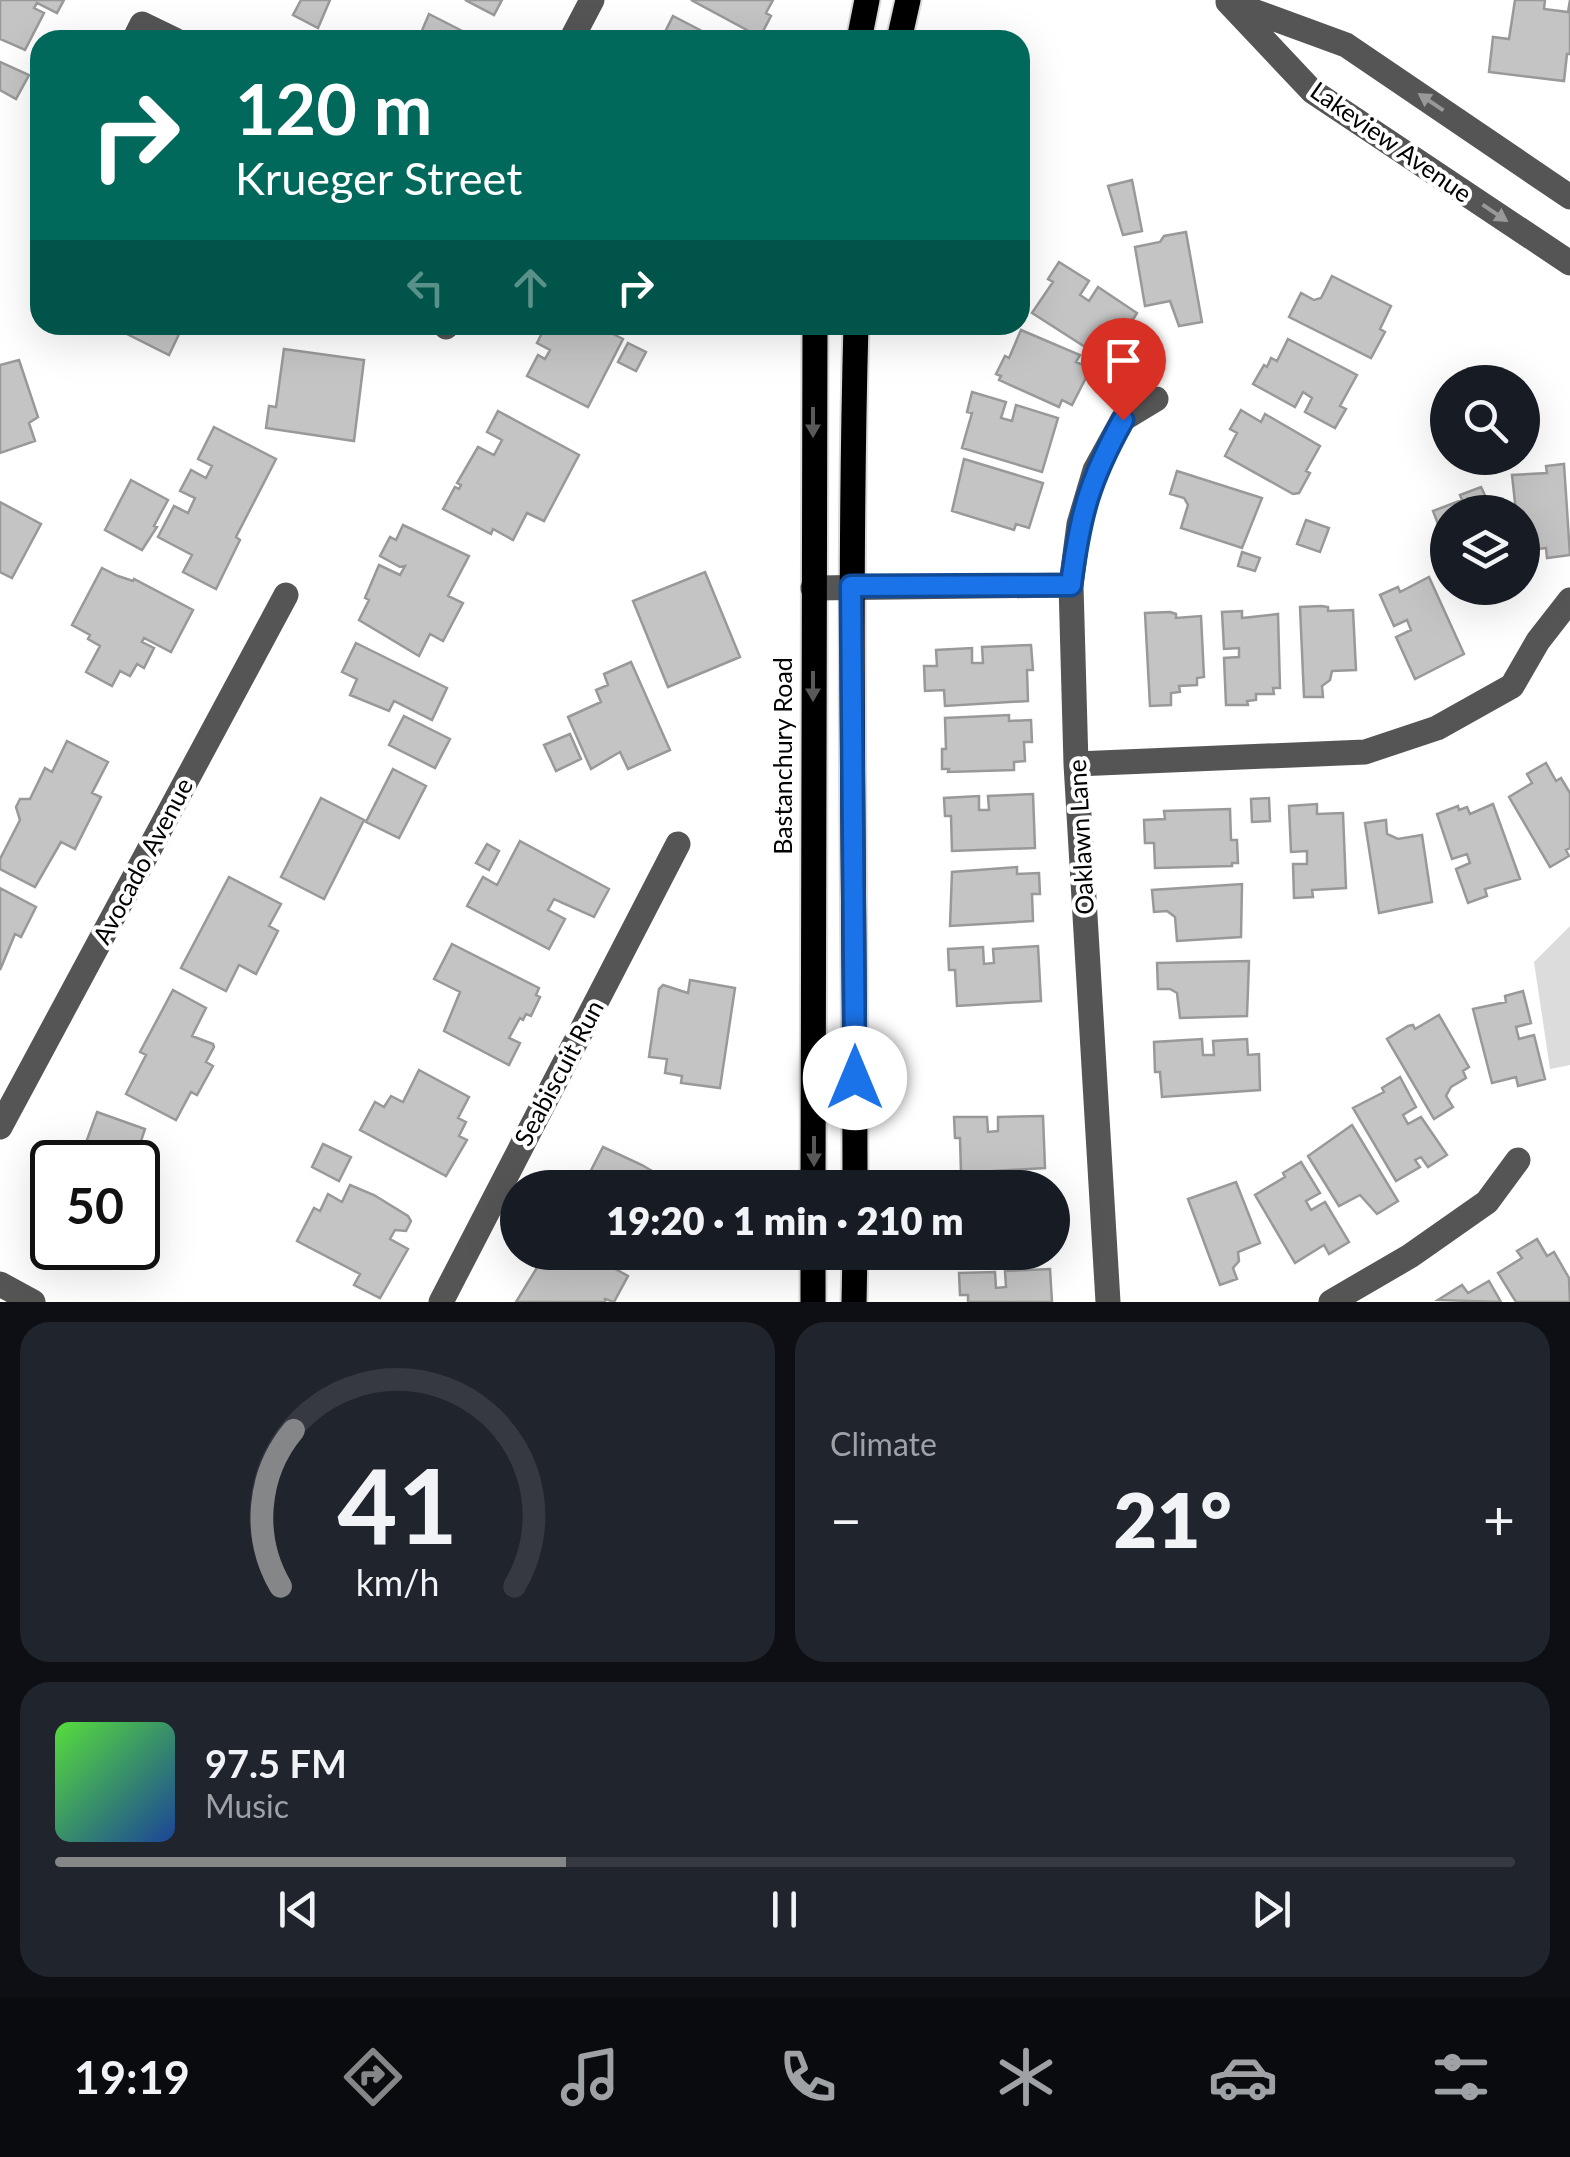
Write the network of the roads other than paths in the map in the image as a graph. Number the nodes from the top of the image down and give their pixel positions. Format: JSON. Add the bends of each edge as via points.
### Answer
{"nodes":[{"id":1,"x":592,"y":0,"type":"edge"},
{"id":2,"x":867,"y":0,"type":"edge"},
{"id":3,"x":908,"y":0,"type":"edge"},
{"id":4,"x":1226,"y":1,"type":"edge"},
{"id":5,"x":576,"y":30,"type":"edge"},
{"id":6,"x":861,"y":30,"type":"edge"},
{"id":7,"x":901,"y":30,"type":"edge"},
{"id":8,"x":1570,"y":196,"type":"edge"},
{"id":9,"x":1570,"y":263,"type":"edge"},
{"id":10,"x":814,"y":335,"type":"edge"},
{"id":11,"x":856,"y":335,"type":"edge"},
{"id":12,"x":1156,"y":399,"type":"dead end"},
{"id":13,"x":1071,"y":585,"type":"junction"},
{"id":14,"x":851,"y":586,"type":"junction"},
{"id":15,"x":813,"y":588,"type":"junction"},
{"id":16,"x":286,"y":595,"type":"dead end"},
{"id":17,"x":1570,"y":600,"type":"edge"},
{"id":18,"x":1076,"y":764,"type":"junction"},
{"id":19,"x":678,"y":844,"type":"dead end"},
{"id":20,"x":0,"y":1127,"type":"edge"},
{"id":21,"x":1518,"y":1160,"type":"dead end"},
{"id":22,"x":814,"y":1170,"type":"edge"},
{"id":23,"x":855,"y":1170,"type":"edge"},
{"id":24,"x":813,"y":1270,"type":"edge"},
{"id":25,"x":854,"y":1270,"type":"edge"},
{"id":26,"x":0,"y":1284,"type":"edge"},
{"id":27,"x":33,"y":1302,"type":"edge"},
{"id":28,"x":441,"y":1302,"type":"edge"},
{"id":29,"x":813,"y":1302,"type":"edge"},
{"id":30,"x":854,"y":1302,"type":"edge"},
{"id":31,"x":1108,"y":1302,"type":"edge"},
{"id":32,"x":1331,"y":1302,"type":"edge"}],
"edges":[{"from":1,"to":5,"type":"street"},
{"from":2,"to":6,"type":"main road"},
{"from":3,"to":7,"type":"main road"},
{"from":8,"to":4,"type":"street","name":"Lakeview Avenue","one_way":true,"via":[[1346,44]]},
{"from":4,"to":9,"type":"street","name":"Lakeview Avenue","one_way":true,"via":[[1312,91]]},
{"from":10,"to":15,"type":"main road","name":"Bastanchury Road","one_way":true},
{"from":11,"to":14,"type":"main road"},
{"from":12,"to":13,"type":"street","name":"Oaklawn Lane","via":[[1123,420],[1095,470]]},
{"from":13,"to":14,"type":"street"},
{"from":13,"to":18,"type":"street","name":"Oaklawn Lane"},
{"from":14,"to":15,"type":"street"},
{"from":14,"to":23,"type":"main road"},
{"from":15,"to":22,"type":"main road","name":"Bastanchury Road","one_way":true},
{"from":16,"to":20,"type":"street","name":"Avocado Avenue"},
{"from":17,"to":18,"type":"street","via":[[1512,686],[1437,728],[1366,752]]},
{"from":18,"to":31,"type":"street","name":"Oaklawn Lane"},
{"from":19,"to":28,"type":"street","name":"Seabiscuit Run"},
{"from":21,"to":32,"type":"street","via":[[1487,1202]]},
{"from":24,"to":29,"type":"main road"},
{"from":25,"to":30,"type":"main road"},
{"from":26,"to":27,"type":"street"}]}
